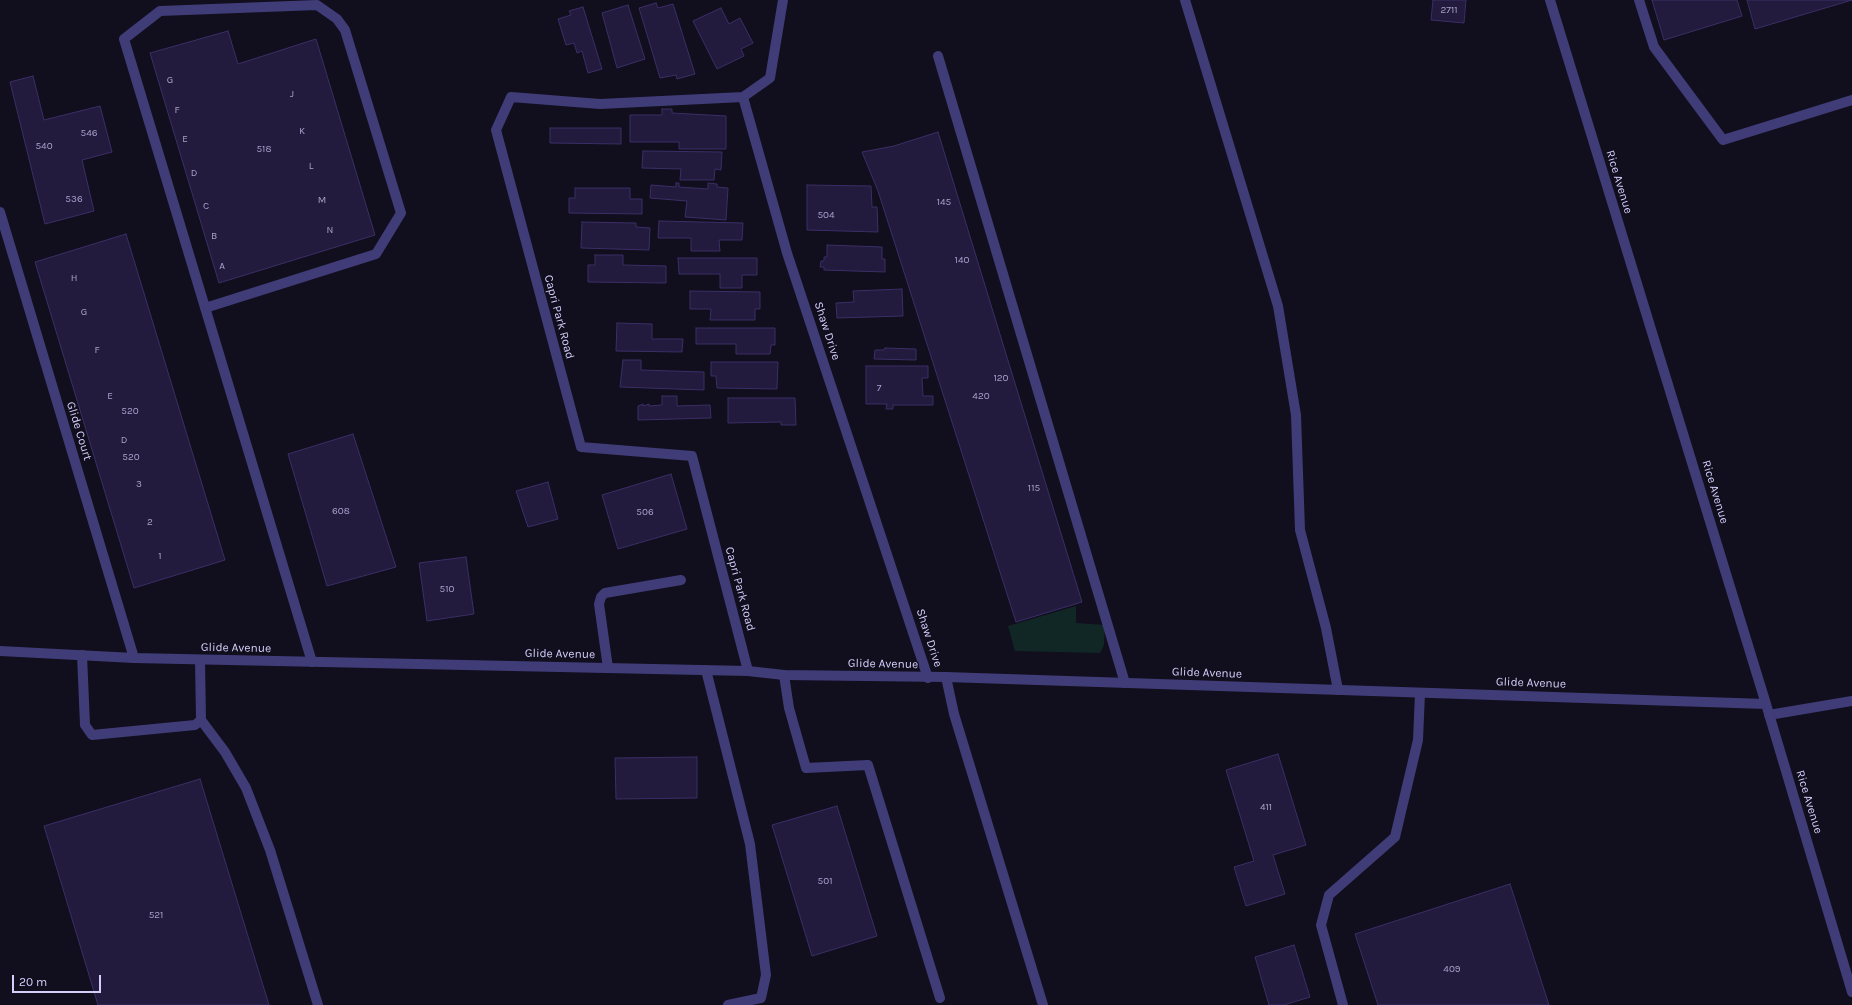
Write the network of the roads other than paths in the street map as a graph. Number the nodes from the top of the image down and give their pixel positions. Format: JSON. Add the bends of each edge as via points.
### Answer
{"nodes":[{"id":1,"x":783,"y":0,"type":"edge"},
{"id":2,"x":1184,"y":0,"type":"edge"},
{"id":3,"x":1550,"y":0,"type":"edge"},
{"id":4,"x":1639,"y":0,"type":"edge"},
{"id":5,"x":938,"y":56,"type":"dead end"},
{"id":6,"x":742,"y":97,"type":"junction"},
{"id":7,"x":1852,"y":100,"type":"edge"},
{"id":8,"x":0,"y":212,"type":"edge"},
{"id":9,"x":205,"y":308,"type":"junction"},
{"id":10,"x":681,"y":580,"type":"dead end"},
{"id":11,"x":0,"y":651,"type":"edge"},
{"id":12,"x":82,"y":655,"type":"junction"},
{"id":13,"x":134,"y":658,"type":"junction"},
{"id":14,"x":200,"y":660,"type":"junction"},
{"id":15,"x":312,"y":662,"type":"junction"},
{"id":16,"x":608,"y":668,"type":"junction"},
{"id":17,"x":706,"y":670,"type":"junction"},
{"id":18,"x":748,"y":671,"type":"junction"},
{"id":19,"x":784,"y":675,"type":"junction"},
{"id":20,"x":946,"y":677,"type":"junction"},
{"id":21,"x":928,"y":678,"type":"junction"},
{"id":22,"x":1125,"y":683,"type":"junction"},
{"id":23,"x":1338,"y":690,"type":"junction"},
{"id":24,"x":1420,"y":693,"type":"junction"},
{"id":25,"x":1852,"y":701,"type":"edge"},
{"id":26,"x":1766,"y":704,"type":"junction"},
{"id":27,"x":1769,"y":715,"type":"junction"},
{"id":28,"x":201,"y":720,"type":"junction"},
{"id":29,"x":1852,"y":992,"type":"edge"},
{"id":30,"x":940,"y":998,"type":"dead end"},
{"id":31,"x":318,"y":1005,"type":"edge"},
{"id":32,"x":728,"y":1005,"type":"edge"},
{"id":33,"x":1043,"y":1005,"type":"edge"},
{"id":34,"x":1343,"y":1005,"type":"edge"}],
"edges":[{"from":1,"to":6,"type":"street","via":[[770,78]]},
{"from":2,"to":23,"type":"street","via":[[1278,306],[1296,415],[1300,530],[1326,628]]},
{"from":3,"to":26,"type":"street","name":"Rice Avenue"},
{"from":4,"to":7,"type":"street","via":[[1654,47],[1723,140]]},
{"from":5,"to":22,"type":"street"},
{"from":6,"to":18,"type":"street","name":"Capri Park Road","via":[[600,104],[511,97],[496,130],[580,447],[692,456]]},
{"from":6,"to":21,"type":"street","name":"Shaw Drive","via":[[787,254]]},
{"from":8,"to":13,"type":"street","name":"Glide Court"},
{"from":9,"to":9,"type":"street","via":[[376,254],[401,213],[345,30],[337,19],[316,5],[160,11],[124,39]]},
{"from":9,"to":15,"type":"street"},
{"from":10,"to":16,"type":"street","via":[[606,593],[601,597],[599,604]]},
{"from":11,"to":12,"type":"street","name":"Glide Avenue"},
{"from":12,"to":13,"type":"street","name":"Glide Avenue"},
{"from":12,"to":28,"type":"street","via":[[85,725],[92,735],[195,725]]},
{"from":13,"to":14,"type":"street","name":"Glide Avenue"},
{"from":14,"to":15,"type":"street","name":"Glide Avenue"},
{"from":14,"to":28,"type":"street"},
{"from":15,"to":16,"type":"street","name":"Glide Avenue"},
{"from":16,"to":17,"type":"street","name":"Glide Avenue"},
{"from":17,"to":18,"type":"street","name":"Glide Avenue"},
{"from":17,"to":32,"type":"street","via":[[750,844],[766,975],[761,998]]},
{"from":18,"to":19,"type":"street","name":"Glide Avenue"},
{"from":19,"to":21,"type":"street","name":"Glide Avenue"},
{"from":19,"to":30,"type":"street","via":[[789,708],[806,768],[868,765]]},
{"from":20,"to":21,"type":"street","name":"Glide Avenue"},
{"from":20,"to":22,"type":"street","name":"Glide Avenue"},
{"from":20,"to":33,"type":"street","via":[[954,714]]},
{"from":22,"to":23,"type":"street","name":"Glide Avenue"},
{"from":23,"to":24,"type":"street","name":"Glide Avenue"},
{"from":24,"to":26,"type":"street","name":"Glide Avenue"},
{"from":24,"to":34,"type":"street","via":[[1418,740],[1395,837],[1329,894],[1321,925]]},
{"from":25,"to":27,"type":"street"},
{"from":26,"to":27,"type":"street","name":"Rice Avenue"},
{"from":27,"to":29,"type":"street","name":"Rice Avenue"},
{"from":28,"to":31,"type":"street","via":[[225,752],[246,788],[270,850]]}]}
